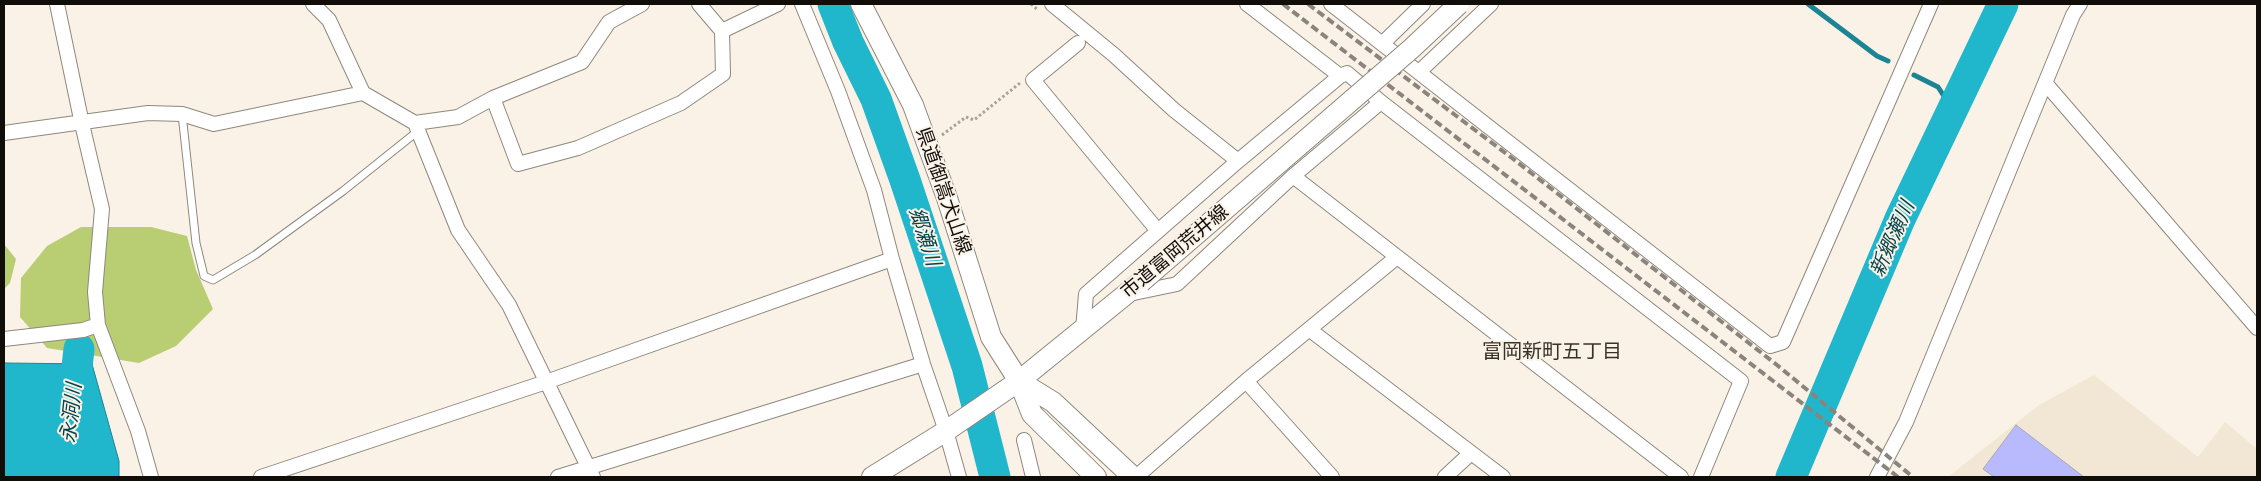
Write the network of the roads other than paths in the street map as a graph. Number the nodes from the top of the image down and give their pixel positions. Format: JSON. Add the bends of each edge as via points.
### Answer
{"nodes":[{"id":1,"x":58,"y":4,"type":"edge"},
{"id":2,"x":313,"y":4,"type":"edge"},
{"id":3,"x":642,"y":4,"type":"edge"},
{"id":4,"x":699,"y":4,"type":"edge"},
{"id":5,"x":778,"y":4,"type":"edge"},
{"id":6,"x":802,"y":4,"type":"edge"},
{"id":7,"x":861,"y":4,"type":"edge"},
{"id":8,"x":1052,"y":4,"type":"edge"},
{"id":9,"x":1247,"y":4,"type":"edge"},
{"id":10,"x":1332,"y":4,"type":"edge"},
{"id":11,"x":1423,"y":4,"type":"edge"},
{"id":12,"x":1459,"y":4,"type":"edge"},
{"id":13,"x":1491,"y":4,"type":"edge"},
{"id":14,"x":1931,"y":4,"type":"edge"},
{"id":15,"x":2080,"y":4,"type":"edge"},
{"id":16,"x":722,"y":31,"type":"junction"},
{"id":17,"x":1078,"y":43,"type":"dead end"},
{"id":18,"x":1383,"y":43,"type":"junction"},
{"id":19,"x":1420,"y":72,"type":"junction"},
{"id":20,"x":1340,"y":76,"type":"junction"},
{"id":21,"x":2046,"y":84,"type":"junction"},
{"id":22,"x":363,"y":93,"type":"junction"},
{"id":23,"x":493,"y":98,"type":"junction"},
{"id":24,"x":1381,"y":102,"type":"junction"},
{"id":25,"x":182,"y":114,"type":"junction"},
{"id":26,"x":82,"y":124,"type":"junction"},
{"id":27,"x":417,"y":126,"type":"junction"},
{"id":28,"x":4,"y":133,"type":"edge"},
{"id":29,"x":1238,"y":161,"type":"junction"},
{"id":30,"x":1293,"y":176,"type":"junction"},
{"id":31,"x":1158,"y":231,"type":"junction"},
{"id":32,"x":1397,"y":257,"type":"junction"},
{"id":33,"x":892,"y":259,"type":"junction"},
{"id":34,"x":1133,"y":288,"type":"junction"},
{"id":35,"x":98,"y":326,"type":"junction"},
{"id":36,"x":2257,"y":328,"type":"edge"},
{"id":37,"x":1083,"y":330,"type":"junction"},
{"id":38,"x":1310,"y":330,"type":"junction"},
{"id":39,"x":4,"y":339,"type":"edge"},
{"id":40,"x":923,"y":364,"type":"junction"},
{"id":41,"x":1018,"y":381,"type":"junction"},
{"id":42,"x":1246,"y":381,"type":"junction"},
{"id":43,"x":546,"y":382,"type":"junction"},
{"id":44,"x":946,"y":431,"type":"junction"},
{"id":45,"x":1024,"y":440,"type":"dead end"},
{"id":46,"x":1471,"y":453,"type":"junction"},
{"id":47,"x":591,"y":473,"type":"edge"},
{"id":48,"x":151,"y":477,"type":"edge"},
{"id":49,"x":261,"y":477,"type":"edge"},
{"id":50,"x":558,"y":477,"type":"edge"},
{"id":51,"x":872,"y":477,"type":"edge"},
{"id":52,"x":959,"y":477,"type":"edge"},
{"id":53,"x":1033,"y":477,"type":"edge"},
{"id":54,"x":1096,"y":477,"type":"edge"},
{"id":55,"x":1134,"y":477,"type":"edge"},
{"id":56,"x":1332,"y":477,"type":"edge"},
{"id":57,"x":1445,"y":477,"type":"edge"},
{"id":58,"x":1502,"y":477,"type":"edge"},
{"id":59,"x":1681,"y":477,"type":"edge"},
{"id":60,"x":1701,"y":477,"type":"edge"},
{"id":61,"x":1877,"y":477,"type":"edge"}],
"edges":[{"from":1,"to":26,"type":"street"},
{"from":2,"to":22,"type":"street","via":[[329,20]]},
{"from":3,"to":23,"type":"street","via":[[609,22],[582,62]]},
{"from":4,"to":16,"type":"street"},
{"from":5,"to":16,"type":"street"},
{"from":6,"to":33,"type":"street","via":[[874,190]]},
{"from":7,"to":41,"type":"street","name":"県道御嵩犬山線","via":[[913,105],[947,198],[991,337]]},
{"from":8,"to":29,"type":"street"},
{"from":9,"to":20,"type":"street"},
{"from":10,"to":18,"type":"street"},
{"from":11,"to":18,"type":"street"},
{"from":12,"to":34,"type":"street","name":"市道富岡荒井線","bridge":true},
{"from":13,"to":19,"type":"street"},
{"from":14,"to":19,"type":"street","via":[[1783,342],[1770,346]]},
{"from":15,"to":21,"type":"street"},
{"from":16,"to":23,"type":"street","via":[[722,74],[681,103],[578,148],[518,164]]},
{"from":17,"to":31,"type":"street","via":[[1033,80]]},
{"from":18,"to":19,"type":"street"},
{"from":20,"to":24,"type":"street","via":[[1347,74]]},
{"from":20,"to":29,"type":"street"},
{"from":21,"to":36,"type":"street"},
{"from":21,"to":61,"type":"street","via":[[1906,422]]},
{"from":22,"to":25,"type":"street","via":[[214,124]]},
{"from":22,"to":27,"type":"street"},
{"from":23,"to":27,"type":"street","via":[[458,117]]},
{"from":24,"to":30,"type":"street"},
{"from":24,"to":60,"type":"street","via":[[1741,381]]},
{"from":25,"to":26,"type":"street","via":[[148,113]]},
{"from":25,"to":27,"type":"lane","via":[[196,243],[204,276],[213,280],[271,244],[344,191]]},
{"from":26,"to":28,"type":"street"},
{"from":26,"to":35,"type":"street","via":[[102,209],[95,292]]},
{"from":27,"to":43,"type":"street","via":[[458,230],[509,305]]},
{"from":29,"to":31,"type":"street"},
{"from":30,"to":32,"type":"street"},
{"from":30,"to":34,"type":"street","via":[[1177,284]]},
{"from":31,"to":37,"type":"street","via":[[1086,294]]},
{"from":32,"to":38,"type":"street"},
{"from":32,"to":59,"type":"street"},
{"from":33,"to":40,"type":"street"},
{"from":33,"to":43,"type":"street"},
{"from":34,"to":37,"type":"street","name":"市道富岡荒井線"},
{"from":35,"to":39,"type":"street"},
{"from":35,"to":48,"type":"street","via":[[138,431]]},
{"from":37,"to":41,"type":"street","name":"市道富岡荒井線"},
{"from":38,"to":42,"type":"street"},
{"from":38,"to":46,"type":"street"},
{"from":40,"to":44,"type":"street"},
{"from":40,"to":47,"type":"street"},
{"from":41,"to":44,"type":"street","name":"市道富岡荒井線"},
{"from":41,"to":54,"type":"street","name":"県道御嵩犬山線","via":[[1032,414]]},
{"from":41,"to":55,"type":"street","name":"県道御嵩犬山線","via":[[1053,402]]},
{"from":42,"to":55,"type":"street"},
{"from":42,"to":56,"type":"street"},
{"from":43,"to":47,"type":"street"},
{"from":43,"to":49,"type":"street"},
{"from":44,"to":51,"type":"street","name":"市道富岡荒井線"},
{"from":44,"to":52,"type":"street"},
{"from":45,"to":53,"type":"street"},
{"from":46,"to":57,"type":"street"},
{"from":46,"to":58,"type":"street"},
{"from":47,"to":50,"type":"street"}]}
